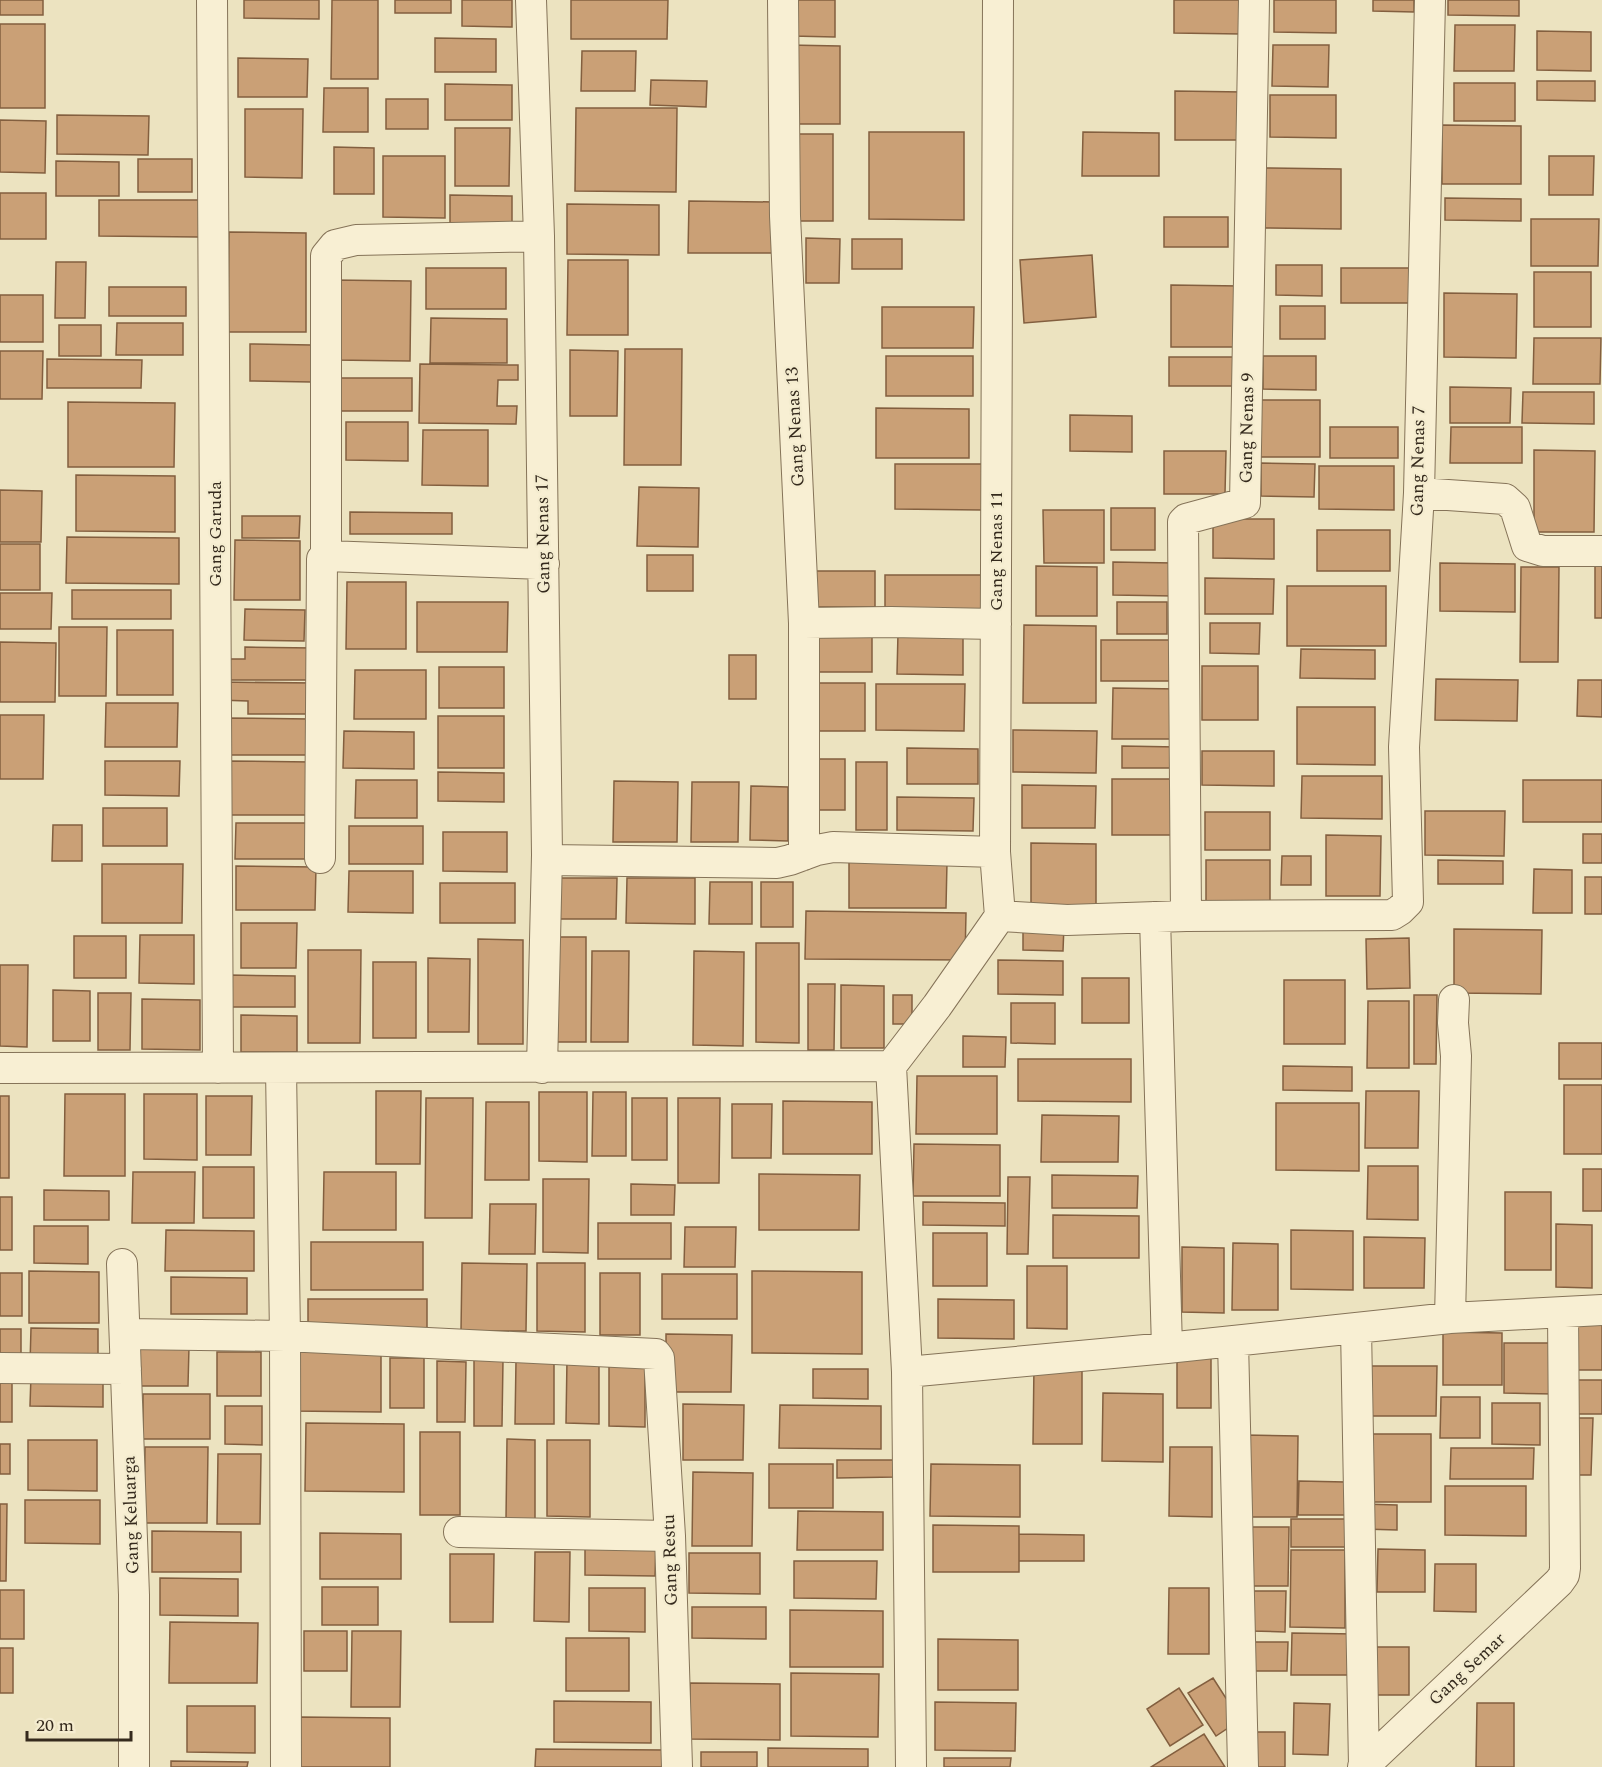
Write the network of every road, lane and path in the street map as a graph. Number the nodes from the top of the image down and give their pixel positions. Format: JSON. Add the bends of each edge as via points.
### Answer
{"nodes":[{"id":1,"x":212,"y":0,"type":"edge"},
{"id":2,"x":531,"y":0,"type":"edge"},
{"id":3,"x":783,"y":0,"type":"edge"},
{"id":4,"x":998,"y":0,"type":"edge"},
{"id":5,"x":1254,"y":0,"type":"edge"},
{"id":6,"x":1430,"y":0,"type":"edge"},
{"id":7,"x":539,"y":236,"type":"junction"},
{"id":8,"x":1419,"y":493,"type":"junction"},
{"id":9,"x":1602,"y":551,"type":"edge"},
{"id":10,"x":326,"y":556,"type":"junction"},
{"id":11,"x":544,"y":564,"type":"junction"},
{"id":12,"x":804,"y":623,"type":"junction"},
{"id":13,"x":996,"y":624,"type":"junction"},
{"id":14,"x":995,"y":852,"type":"junction"},
{"id":15,"x":804,"y":855,"type":"junction"},
{"id":16,"x":320,"y":858,"type":"dead end"},
{"id":17,"x":547,"y":860,"type":"junction"},
{"id":18,"x":1000,"y":916,"type":"junction"},
{"id":19,"x":1186,"y":916,"type":"junction"},
{"id":20,"x":1155,"y":917,"type":"junction"},
{"id":21,"x":1454,"y":1000,"type":"dead end"},
{"id":22,"x":891,"y":1066,"type":"junction"},
{"id":23,"x":0,"y":1068,"type":"edge"},
{"id":24,"x":218,"y":1068,"type":"junction"},
{"id":25,"x":281,"y":1068,"type":"junction"},
{"id":26,"x":542,"y":1068,"type":"junction"},
{"id":27,"x":122,"y":1264,"type":"dead end"},
{"id":28,"x":1602,"y":1310,"type":"edge"},
{"id":29,"x":1563,"y":1312,"type":"junction"},
{"id":30,"x":1450,"y":1318,"type":"junction"},
{"id":31,"x":1356,"y":1328,"type":"junction"},
{"id":32,"x":125,"y":1334,"type":"junction"},
{"id":33,"x":285,"y":1336,"type":"junction"},
{"id":34,"x":1233,"y":1341,"type":"junction"},
{"id":35,"x":1167,"y":1348,"type":"junction"},
{"id":36,"x":0,"y":1368,"type":"edge"},
{"id":37,"x":126,"y":1369,"type":"junction"},
{"id":38,"x":907,"y":1372,"type":"junction"},
{"id":39,"x":459,"y":1532,"type":"dead end"},
{"id":40,"x":670,"y":1536,"type":"junction"},
{"id":41,"x":134,"y":1767,"type":"edge"},
{"id":42,"x":286,"y":1767,"type":"edge"},
{"id":43,"x":676,"y":1767,"type":"edge"},
{"id":44,"x":911,"y":1767,"type":"edge"},
{"id":45,"x":1243,"y":1767,"type":"edge"},
{"id":46,"x":1363,"y":1767,"type":"edge"}],
"edges":[{"from":1,"to":24,"type":"street","name":"Gang Garuda"},
{"from":2,"to":7,"type":"street","name":"Gang Nenas 17"},
{"from":3,"to":12,"type":"street","name":"Gang Nenas 13","via":[[785,216]]},
{"from":4,"to":13,"type":"street","name":"Gang Nenas 11"},
{"from":5,"to":19,"type":"street","name":"Gang Nenas 9","via":[[1245,503],[1184,522]]},
{"from":6,"to":8,"type":"street","name":"Gang Nenas 7"},
{"from":7,"to":10,"type":"street","via":[[356,240],[335,246],[326,256]]},
{"from":7,"to":11,"type":"street","name":"Gang Nenas 17"},
{"from":8,"to":9,"type":"street","via":[[1505,499],[1515,508],[1527,546],[1543,551]]},
{"from":8,"to":19,"type":"street","name":"Gang Nenas 7","via":[[1404,747],[1408,902],[1392,915]]},
{"from":10,"to":11,"type":"street"},
{"from":10,"to":16,"type":"street","via":[[321,561]]},
{"from":11,"to":17,"type":"street","name":"Gang Nenas 17"},
{"from":12,"to":13,"type":"street"},
{"from":12,"to":15,"type":"street","name":"Gang Nenas 13"},
{"from":13,"to":14,"type":"street","name":"Gang Nenas 11"},
{"from":14,"to":15,"type":"street","via":[[847,847]]},
{"from":14,"to":18,"type":"street","name":"Gang Nenas 11"},
{"from":15,"to":17,"type":"street","via":[[777,863]]},
{"from":17,"to":26,"type":"street","name":"Gang Nenas 17"},
{"from":18,"to":20,"type":"street","via":[[1067,920]]},
{"from":18,"to":22,"type":"street"},
{"from":19,"to":20,"type":"street"},
{"from":20,"to":35,"type":"street"},
{"from":21,"to":30,"type":"street"},
{"from":22,"to":26,"type":"street"},
{"from":22,"to":38,"type":"street"},
{"from":23,"to":24,"type":"street"},
{"from":24,"to":25,"type":"street"},
{"from":25,"to":26,"type":"street"},
{"from":25,"to":33,"type":"street"},
{"from":27,"to":32,"type":"street","name":"Gang Keluarga"},
{"from":28,"to":29,"type":"street"},
{"from":29,"to":30,"type":"street"},
{"from":29,"to":46,"type":"street","name":"Gang Semar","via":[[1564,1575]]},
{"from":30,"to":31,"type":"street"},
{"from":31,"to":34,"type":"street"},
{"from":31,"to":46,"type":"street"},
{"from":32,"to":33,"type":"street"},
{"from":32,"to":37,"type":"street","name":"Gang Keluarga"},
{"from":33,"to":40,"type":"street","name":"Gang Restu","via":[[656,1354]]},
{"from":33,"to":42,"type":"street"},
{"from":34,"to":35,"type":"street"},
{"from":34,"to":45,"type":"street"},
{"from":35,"to":38,"type":"street"},
{"from":36,"to":37,"type":"street"},
{"from":37,"to":41,"type":"street","name":"Gang Keluarga","via":[[134,1595]]},
{"from":38,"to":44,"type":"street"},
{"from":39,"to":40,"type":"street"},
{"from":40,"to":43,"type":"street","name":"Gang Restu"}]}
